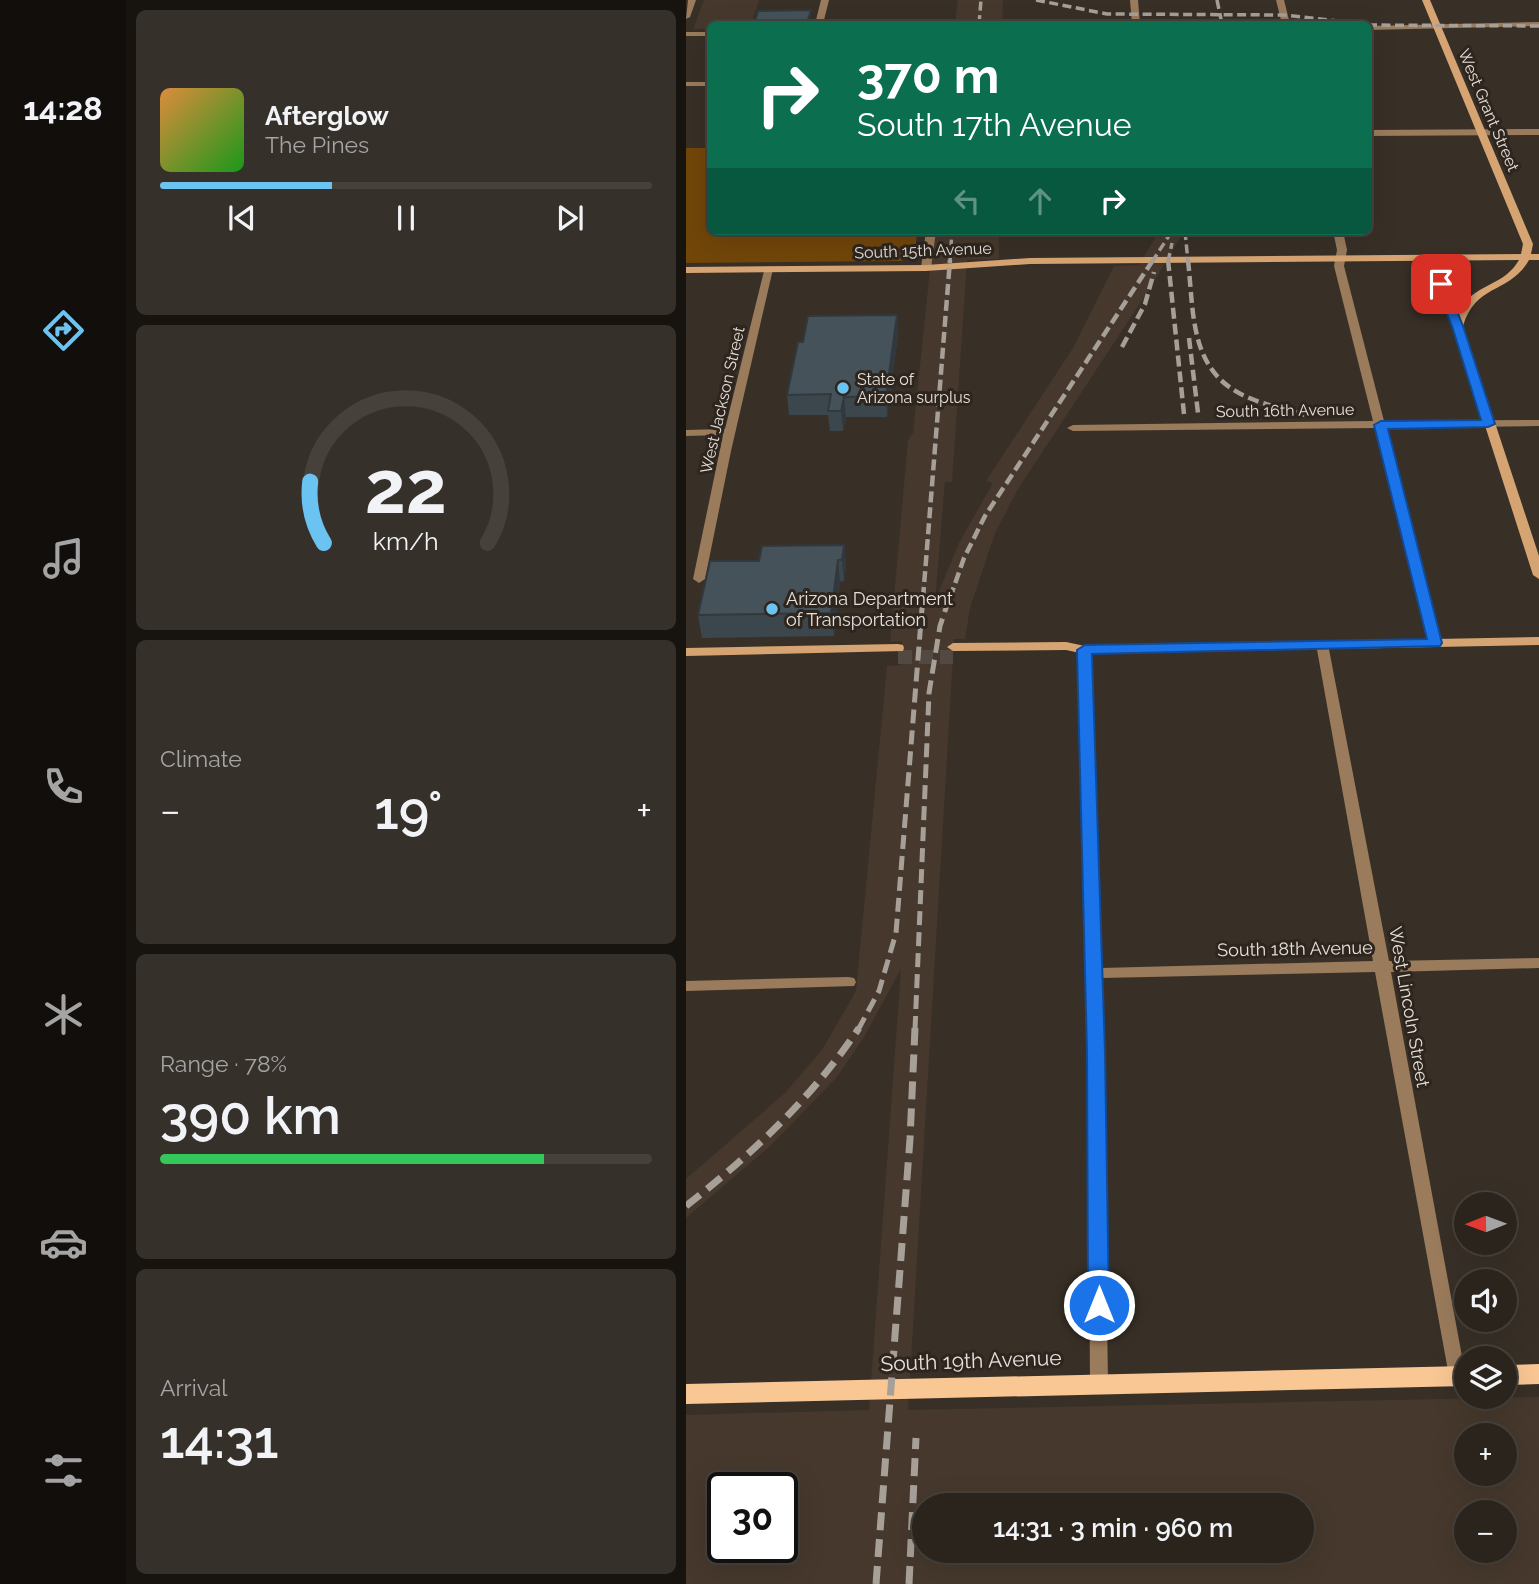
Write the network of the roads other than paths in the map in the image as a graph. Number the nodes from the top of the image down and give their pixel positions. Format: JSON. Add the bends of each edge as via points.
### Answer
{"nodes":[{"id":1,"x":692,"y":0,"type":"edge"},
{"id":2,"x":825,"y":0,"type":"edge"},
{"id":3,"x":1134,"y":0,"type":"edge"},
{"id":4,"x":1280,"y":0,"type":"edge"},
{"id":5,"x":1426,"y":0,"type":"edge"},
{"id":6,"x":686,"y":17,"type":"edge"},
{"id":7,"x":820,"y":21,"type":"edge"},
{"id":8,"x":1136,"y":21,"type":"edge"},
{"id":9,"x":1285,"y":21,"type":"edge"},
{"id":10,"x":1539,"y":26,"type":"edge"},
{"id":11,"x":1438,"y":27,"type":"junction"},
{"id":12,"x":1372,"y":28,"type":"edge"},
{"id":13,"x":686,"y":34,"type":"edge"},
{"id":14,"x":707,"y":34,"type":"edge"},
{"id":15,"x":686,"y":84,"type":"edge"},
{"id":16,"x":707,"y":84,"type":"edge"},
{"id":17,"x":1481,"y":132,"type":"junction"},
{"id":18,"x":1539,"y":132,"type":"edge"},
{"id":19,"x":1372,"y":133,"type":"edge"},
{"id":20,"x":930,"y":235,"type":"edge"},
{"id":21,"x":1339,"y":235,"type":"edge"},
{"id":22,"x":1527,"y":257,"type":"junction"},
{"id":23,"x":1539,"y":257,"type":"edge"},
{"id":24,"x":1432,"y":258,"type":"junction"},
{"id":25,"x":1341,"y":259,"type":"junction"},
{"id":26,"x":926,"y":268,"type":"junction"},
{"id":27,"x":768,"y":269,"type":"junction"},
{"id":28,"x":686,"y":270,"type":"edge"},
{"id":29,"x":1458,"y":326,"type":"junction"},
{"id":30,"x":1539,"y":423,"type":"edge"},
{"id":31,"x":1488,"y":424,"type":"junction"},
{"id":32,"x":1381,"y":425,"type":"junction"},
{"id":33,"x":1073,"y":428,"type":"dead end"},
{"id":34,"x":729,"y":432,"type":"junction"},
{"id":35,"x":686,"y":433,"type":"edge"},
{"id":36,"x":1539,"y":575,"type":"edge"},
{"id":37,"x":699,"y":579,"type":"dead end"},
{"id":38,"x":1539,"y":641,"type":"edge"},
{"id":39,"x":1435,"y":643,"type":"junction"},
{"id":40,"x":1322,"y":644,"type":"junction"},
{"id":41,"x":1085,"y":650,"type":"junction"},
{"id":42,"x":686,"y":652,"type":"edge"},
{"id":43,"x":953,"y":652,"type":"tunnel mouth"},
{"id":44,"x":686,"y":662,"type":"edge"},
{"id":45,"x":1539,"y":963,"type":"edge"},
{"id":46,"x":1382,"y":967,"type":"junction"},
{"id":47,"x":1094,"y":973,"type":"junction"},
{"id":48,"x":848,"y":982,"type":"dead end"},
{"id":49,"x":686,"y":986,"type":"edge"},
{"id":50,"x":1456,"y":1346,"type":"edge"},
{"id":51,"x":1539,"y":1374,"type":"edge"},
{"id":52,"x":1517,"y":1375,"type":"edge"},
{"id":53,"x":1454,"y":1376,"type":"edge"},
{"id":54,"x":1098,"y":1383,"type":"junction"},
{"id":55,"x":686,"y":1394,"type":"edge"}],
"edges":[{"from":1,"to":6,"type":"street"},
{"from":2,"to":7,"type":"street"},
{"from":3,"to":8,"type":"street"},
{"from":4,"to":9,"type":"street"},
{"from":5,"to":11,"type":"main road","name":"West Grant Street"},
{"from":10,"to":11,"type":"street"},
{"from":11,"to":12,"type":"street"},
{"from":11,"to":17,"type":"main road","name":"West Grant Street"},
{"from":13,"to":14,"type":"street"},
{"from":15,"to":16,"type":"street"},
{"from":17,"to":18,"type":"street"},
{"from":17,"to":19,"type":"street"},
{"from":17,"to":22,"type":"main road","name":"West Grant Street","via":[[1524,233]]},
{"from":20,"to":26,"type":"street"},
{"from":21,"to":25,"type":"street"},
{"from":22,"to":23,"type":"main road","name":"South 15th Avenue"},
{"from":22,"to":24,"type":"main road","name":"South 15th Avenue"},
{"from":22,"to":29,"type":"main road","via":[[1511,275],[1467,304]]},
{"from":24,"to":25,"type":"main road","name":"South 15th Avenue"},
{"from":24,"to":29,"type":"street"},
{"from":25,"to":26,"type":"main road","name":"South 15th Avenue","via":[[1030,261]]},
{"from":25,"to":32,"type":"street","via":[[1339,266]]},
{"from":26,"to":27,"type":"main road","name":"South 15th Avenue"},
{"from":27,"to":28,"type":"main road","name":"South 15th Avenue"},
{"from":27,"to":34,"type":"street","name":"West Jackson Street"},
{"from":29,"to":31,"type":"main road"},
{"from":30,"to":31,"type":"street","name":"South 16th Avenue"},
{"from":31,"to":32,"type":"street","name":"South 16th Avenue"},
{"from":31,"to":36,"type":"main road"},
{"from":32,"to":33,"type":"street","name":"South 16th Avenue"},
{"from":32,"to":39,"type":"street"},
{"from":34,"to":35,"type":"street"},
{"from":34,"to":37,"type":"street","name":"West Jackson Street"},
{"from":38,"to":39,"type":"main road"},
{"from":39,"to":40,"type":"main road"},
{"from":40,"to":41,"type":"main road"},
{"from":40,"to":46,"type":"street","name":"West Lincoln Street"},
{"from":41,"to":43,"type":"main road","via":[[1068,654]]},
{"from":41,"to":47,"type":"street"},
{"from":42,"to":44,"type":"main road","via":[[898,653]]},
{"from":45,"to":46,"type":"street","name":"South 18th Avenue"},
{"from":46,"to":47,"type":"street","name":"South 18th Avenue"},
{"from":46,"to":50,"type":"street","name":"West Lincoln Street"},
{"from":47,"to":54,"type":"street"},
{"from":48,"to":49,"type":"street"},
{"from":51,"to":52,"type":"main road"},
{"from":53,"to":54,"type":"main road","name":"South 19th Avenue"},
{"from":54,"to":55,"type":"main road","name":"South 19th Avenue"}]}
